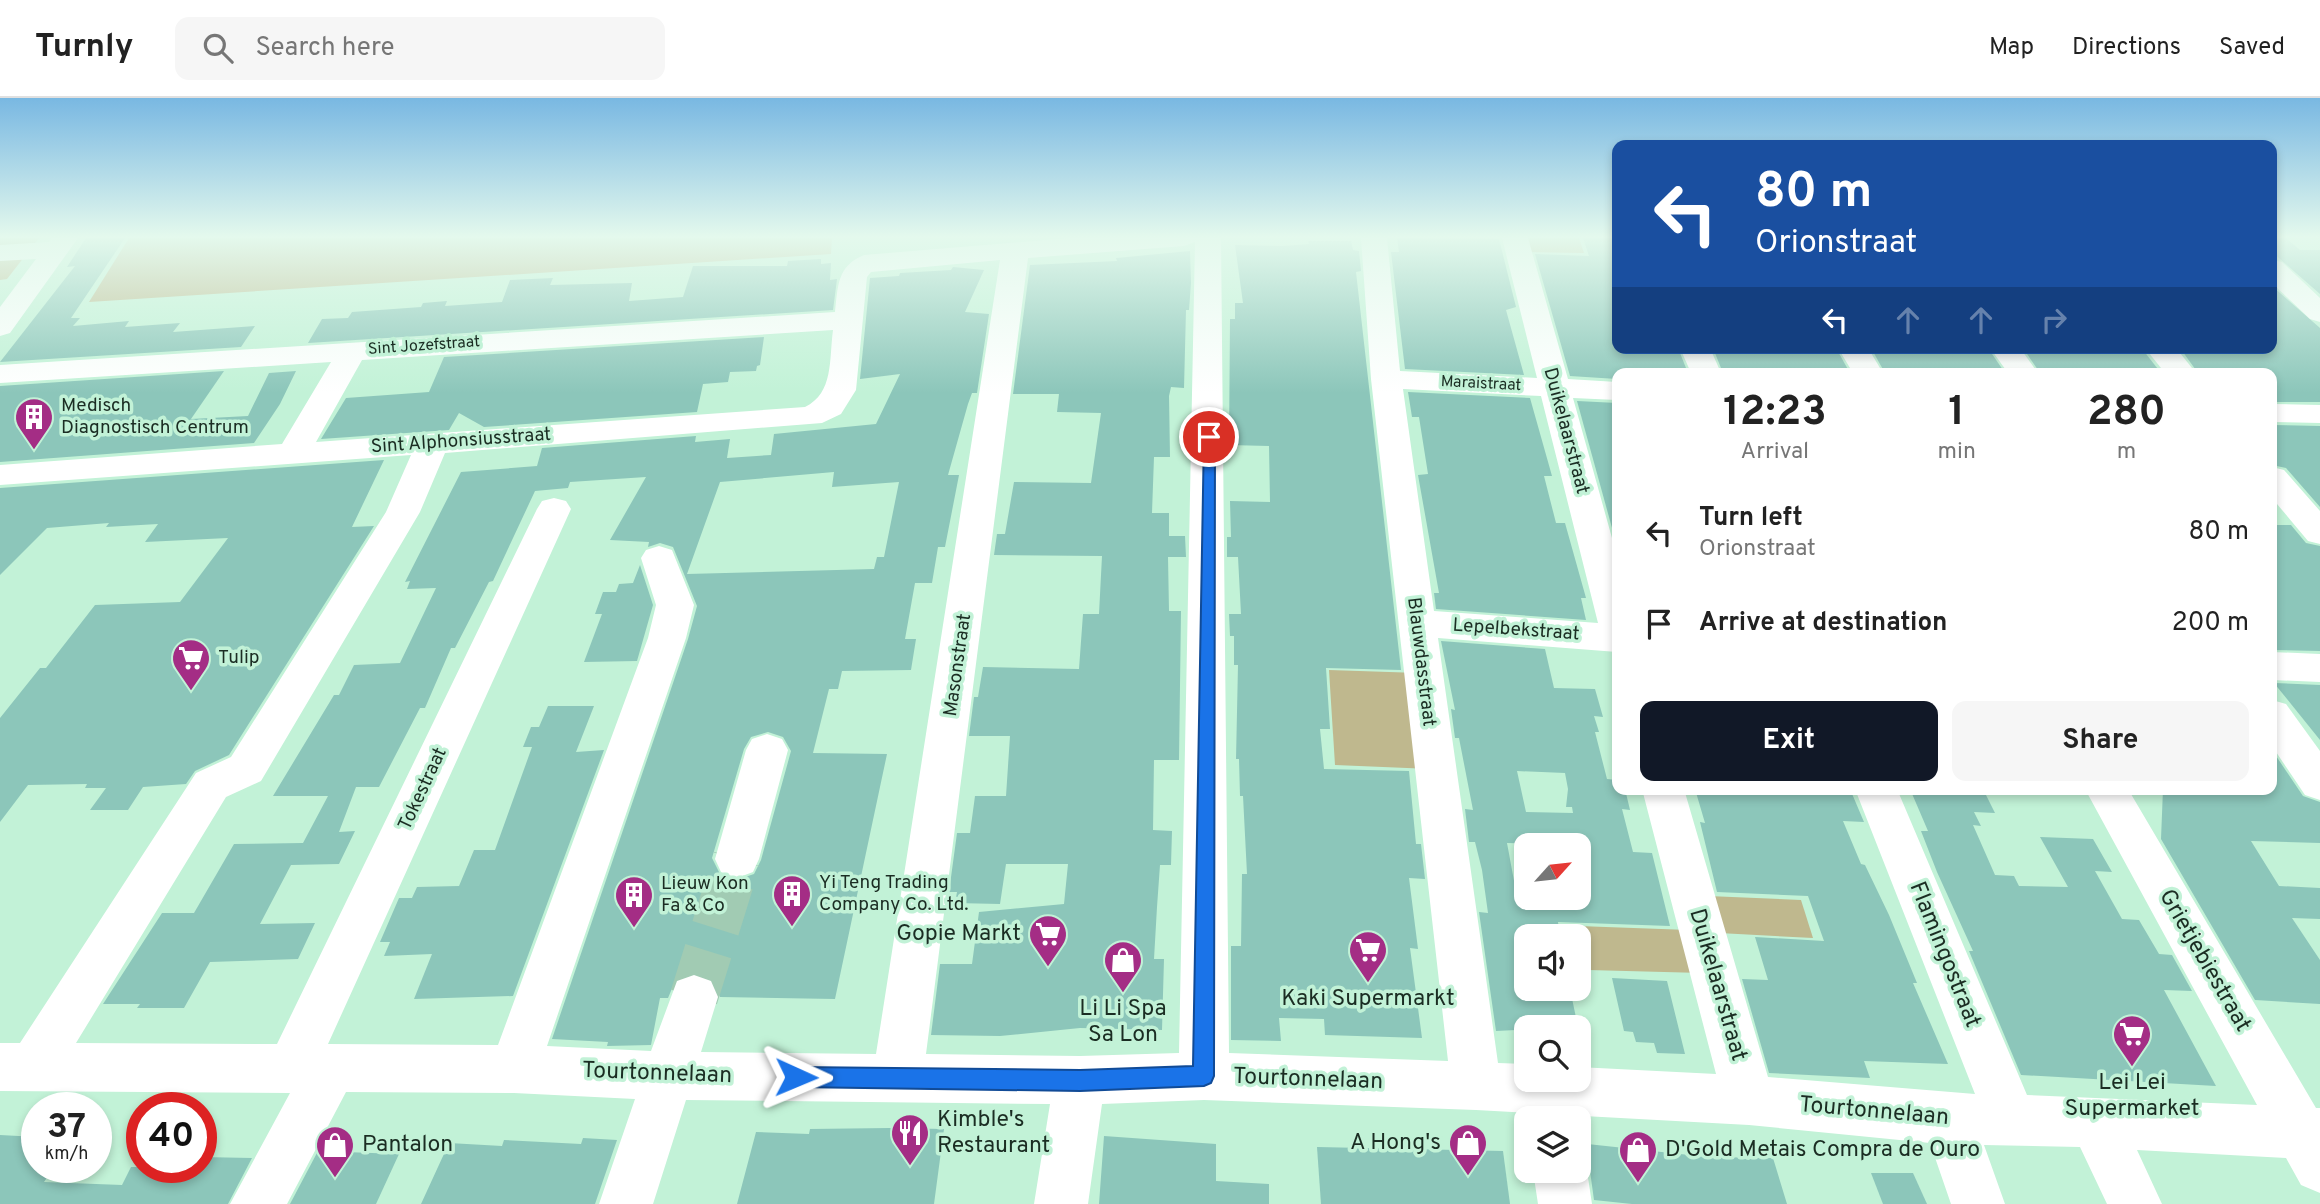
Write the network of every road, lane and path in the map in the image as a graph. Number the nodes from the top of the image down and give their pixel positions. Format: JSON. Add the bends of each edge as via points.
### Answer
{"nodes":[{"id":1,"x":27,"y":290,"type":"edge"},
{"id":2,"x":851,"y":290,"type":"edge"},
{"id":3,"x":1010,"y":290,"type":"edge"},
{"id":4,"x":1208,"y":290,"type":"edge"},
{"id":5,"x":1378,"y":290,"type":"edge"},
{"id":6,"x":1529,"y":290,"type":"edge"},
{"id":7,"x":2295,"y":290,"type":"edge"},
{"id":8,"x":2320,"y":313,"type":"edge"},
{"id":9,"x":848,"y":320,"type":"junction"},
{"id":10,"x":0,"y":327,"type":"edge"},
{"id":11,"x":352,"y":351,"type":"junction"},
{"id":12,"x":2165,"y":354,"type":"edge"},
{"id":13,"x":2177,"y":368,"type":"edge"},
{"id":14,"x":0,"y":374,"type":"edge"},
{"id":15,"x":1386,"y":379,"type":"junction"},
{"id":16,"x":1554,"y":388,"type":"junction"},
{"id":17,"x":1612,"y":391,"type":"edge"},
{"id":18,"x":2277,"y":413,"type":"edge"},
{"id":19,"x":2320,"y":414,"type":"edge"},
{"id":20,"x":433,"y":442,"type":"junction"},
{"id":21,"x":293,"y":453,"type":"junction"},
{"id":22,"x":0,"y":475,"type":"edge"},
{"id":23,"x":2277,"y":483,"type":"edge"},
{"id":24,"x":554,"y":509,"type":"dead end"},
{"id":25,"x":2320,"y":533,"type":"edge"},
{"id":26,"x":659,"y":558,"type":"dead end"},
{"id":27,"x":1612,"y":604,"type":"edge"},
{"id":28,"x":1416,"y":623,"type":"junction"},
{"id":29,"x":1612,"y":638,"type":"edge"},
{"id":30,"x":2277,"y":666,"type":"edge"},
{"id":31,"x":2320,"y":668,"type":"edge"},
{"id":32,"x":2277,"y":722,"type":"edge"},
{"id":33,"x":767,"y":750,"type":"dead end"},
{"id":34,"x":2320,"y":783,"type":"edge"},
{"id":35,"x":1665,"y":795,"type":"edge"},
{"id":36,"x":1878,"y":795,"type":"edge"},
{"id":37,"x":2110,"y":795,"type":"edge"},
{"id":38,"x":737,"y":859,"type":"tunnel mouth"},
{"id":39,"x":694,"y":998,"type":"tunnel mouth"},
{"id":40,"x":514,"y":1069,"type":"junction"},
{"id":41,"x":311,"y":1070,"type":"junction"},
{"id":42,"x":12,"y":1073,"type":"edge"},
{"id":43,"x":669,"y":1076,"type":"junction"},
{"id":44,"x":1204,"y":1076,"type":"junction"},
{"id":45,"x":898,"y":1078,"type":"junction"},
{"id":46,"x":1080,"y":1080,"type":"junction"},
{"id":47,"x":1476,"y":1086,"type":"junction"},
{"id":48,"x":1749,"y":1100,"type":"junction"},
{"id":49,"x":1550,"y":1104,"type":"edge"},
{"id":50,"x":1948,"y":1119,"type":"junction"},
{"id":51,"x":2012,"y":1122,"type":"junction"},
{"id":52,"x":2095,"y":1122,"type":"junction"},
{"id":53,"x":2314,"y":1144,"type":"edge"},
{"id":54,"x":1561,"y":1183,"type":"edge"},
{"id":55,"x":257,"y":1204,"type":"edge"},
{"id":56,"x":626,"y":1204,"type":"edge"},
{"id":57,"x":1060,"y":1204,"type":"edge"},
{"id":58,"x":1564,"y":1204,"type":"edge"},
{"id":59,"x":1978,"y":1204,"type":"edge"},
{"id":60,"x":2135,"y":1204,"type":"edge"}],
"edges":[{"from":1,"to":10,"type":"street"},
{"from":2,"to":9,"type":"street","name":"Sint Alphonsiusstraat"},
{"from":3,"to":45,"type":"street","name":"Masonstraat"},
{"from":4,"to":44,"type":"street"},
{"from":5,"to":15,"type":"street","name":"Blauwdasstraat"},
{"from":6,"to":16,"type":"street","name":"Duikelaarstraat"},
{"from":7,"to":8,"type":"street"},
{"from":9,"to":11,"type":"street","name":"Sint Jozefstraat"},
{"from":9,"to":20,"type":"street","name":"Sint Alphonsiusstraat","via":[[841,390],[830,407],[811,416]]},
{"from":11,"to":14,"type":"street","name":"Sint Jozefstraat"},
{"from":11,"to":21,"type":"street"},
{"from":12,"to":13,"type":"street"},
{"from":15,"to":16,"type":"street","name":"Maraistraat"},
{"from":15,"to":28,"type":"street","name":"Blauwdasstraat"},
{"from":16,"to":17,"type":"street","name":"Maraistraat"},
{"from":16,"to":27,"type":"street","name":"Duikelaarstraat"},
{"from":18,"to":19,"type":"street"},
{"from":20,"to":21,"type":"street","name":"Sint Alphonsiusstraat"},
{"from":20,"to":42,"type":"street","via":[[403,512],[246,769],[213,783]]},
{"from":21,"to":22,"type":"street","name":"Sint Alphonsiusstraat"},
{"from":23,"to":25,"type":"street"},
{"from":24,"to":41,"type":"street","name":"Tokestraat"},
{"from":26,"to":40,"type":"street","via":[[675,605],[667,638]]},
{"from":28,"to":29,"type":"street","name":"Lepelbekstraat"},
{"from":28,"to":47,"type":"street","name":"Blauwdasstraat"},
{"from":30,"to":31,"type":"street"},
{"from":32,"to":34,"type":"street"},
{"from":33,"to":38,"type":"street"},
{"from":35,"to":48,"type":"street","name":"Duikelaarstraat"},
{"from":36,"to":51,"type":"street","name":"Flamingostraat"},
{"from":37,"to":53,"type":"street","name":"Grietjebiestraat"},
{"from":39,"to":43,"type":"street"},
{"from":40,"to":41,"type":"street","name":"Tourtonnelaan"},
{"from":40,"to":43,"type":"street","name":"Tourtonnelaan"},
{"from":41,"to":42,"type":"street","name":"Tourtonnelaan"},
{"from":41,"to":55,"type":"street","name":"Tokestraat"},
{"from":43,"to":45,"type":"street","name":"Tourtonnelaan"},
{"from":43,"to":56,"type":"street"},
{"from":44,"to":46,"type":"street","name":"Tourtonnelaan"},
{"from":44,"to":47,"type":"street","name":"Tourtonnelaan"},
{"from":45,"to":46,"type":"street","name":"Tourtonnelaan"},
{"from":46,"to":57,"type":"street"},
{"from":47,"to":49,"type":"street","name":"Tourtonnelaan"},
{"from":48,"to":49,"type":"street","name":"Tourtonnelaan"},
{"from":48,"to":50,"type":"street","name":"Tourtonnelaan"},
{"from":50,"to":51,"type":"street","name":"Tourtonnelaan"},
{"from":50,"to":59,"type":"street"},
{"from":51,"to":52,"type":"street","name":"Tourtonnelaan"},
{"from":52,"to":53,"type":"street","name":"Tourtonnelaan"},
{"from":52,"to":60,"type":"street"},
{"from":54,"to":58,"type":"street"}]}
